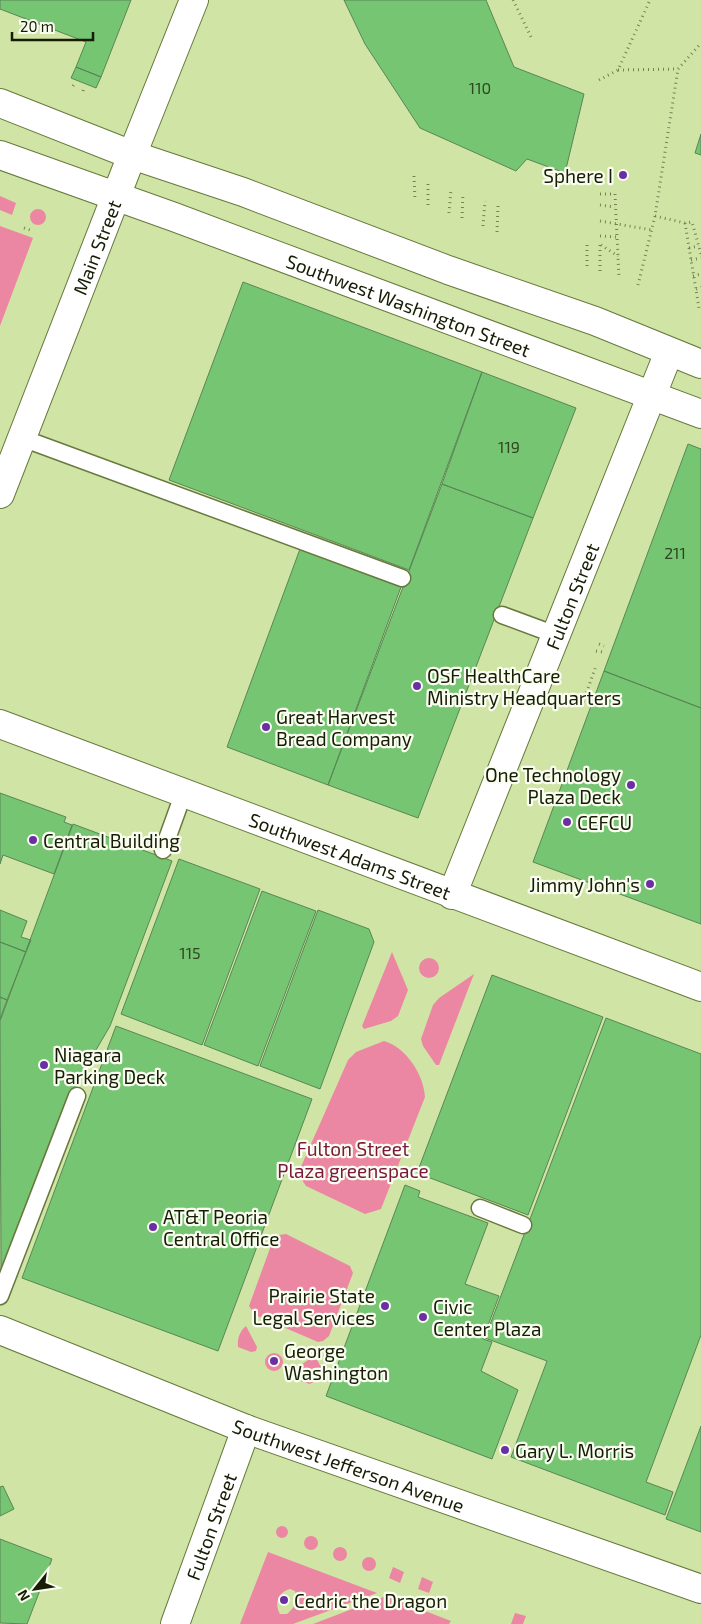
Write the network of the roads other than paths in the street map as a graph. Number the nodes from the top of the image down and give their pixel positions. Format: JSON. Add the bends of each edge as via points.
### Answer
{"nodes":[{"id":1,"x":194,"y":0,"type":"edge"},
{"id":2,"x":0,"y":103,"type":"edge"},
{"id":3,"x":0,"y":155,"type":"edge"},
{"id":4,"x":132,"y":155,"type":"junction"},
{"id":5,"x":115,"y":197,"type":"junction"},
{"id":6,"x":669,"y":352,"type":"junction"},
{"id":7,"x":701,"y":364,"type":"edge"},
{"id":8,"x":652,"y":396,"type":"junction"},
{"id":9,"x":701,"y":414,"type":"edge"},
{"id":10,"x":22,"y":438,"type":"junction"},
{"id":11,"x":0,"y":494,"type":"edge"},
{"id":12,"x":402,"y":578,"type":"dead end"},
{"id":13,"x":502,"y":615,"type":"dead end"},
{"id":14,"x":556,"y":635,"type":"junction"},
{"id":15,"x":0,"y":724,"type":"edge"},
{"id":16,"x":184,"y":792,"type":"junction"},
{"id":17,"x":163,"y":850,"type":"dead end"},
{"id":18,"x":452,"y":895,"type":"junction"},
{"id":19,"x":701,"y":987,"type":"edge"},
{"id":20,"x":76,"y":1096,"type":"dead end"},
{"id":21,"x":480,"y":1208,"type":"dead end"},
{"id":22,"x":523,"y":1225,"type":"dead end"},
{"id":23,"x":0,"y":1296,"type":"edge"},
{"id":24,"x":0,"y":1330,"type":"edge"},
{"id":25,"x":246,"y":1429,"type":"junction"},
{"id":26,"x":701,"y":1589,"type":"edge"},
{"id":27,"x":174,"y":1624,"type":"edge"}],
"edges":[{"from":1,"to":4,"type":"street","name":"Main Street"},
{"from":2,"to":4,"type":"street"},
{"from":3,"to":5,"type":"street","name":"Southwest Washington Street"},
{"from":4,"to":5,"type":"street","name":"Main Street"},
{"from":4,"to":6,"type":"street","via":[[595,321]]},
{"from":5,"to":8,"type":"street","name":"Southwest Washington Street"},
{"from":5,"to":10,"type":"street","name":"Main Street"},
{"from":6,"to":7,"type":"street"},
{"from":6,"to":8,"type":"street","name":"Fulton Street"},
{"from":8,"to":9,"type":"street","name":"Southwest Washington Street"},
{"from":8,"to":14,"type":"street","name":"Fulton Street"},
{"from":10,"to":11,"type":"street","name":"Main Street"},
{"from":10,"to":12,"type":"lane"},
{"from":13,"to":14,"type":"lane"},
{"from":14,"to":18,"type":"street","name":"Fulton Street"},
{"from":15,"to":16,"type":"street","name":"Southwest Adams Street"},
{"from":16,"to":17,"type":"lane"},
{"from":16,"to":18,"type":"street","name":"Southwest Adams Street"},
{"from":18,"to":19,"type":"street","name":"Southwest Adams Street"},
{"from":20,"to":23,"type":"lane"},
{"from":21,"to":22,"type":"lane"},
{"from":24,"to":25,"type":"street","name":"Southwest Jefferson Avenue"},
{"from":25,"to":26,"type":"street","name":"Southwest Jefferson Avenue"},
{"from":25,"to":27,"type":"street","name":"Fulton Street"}]}
